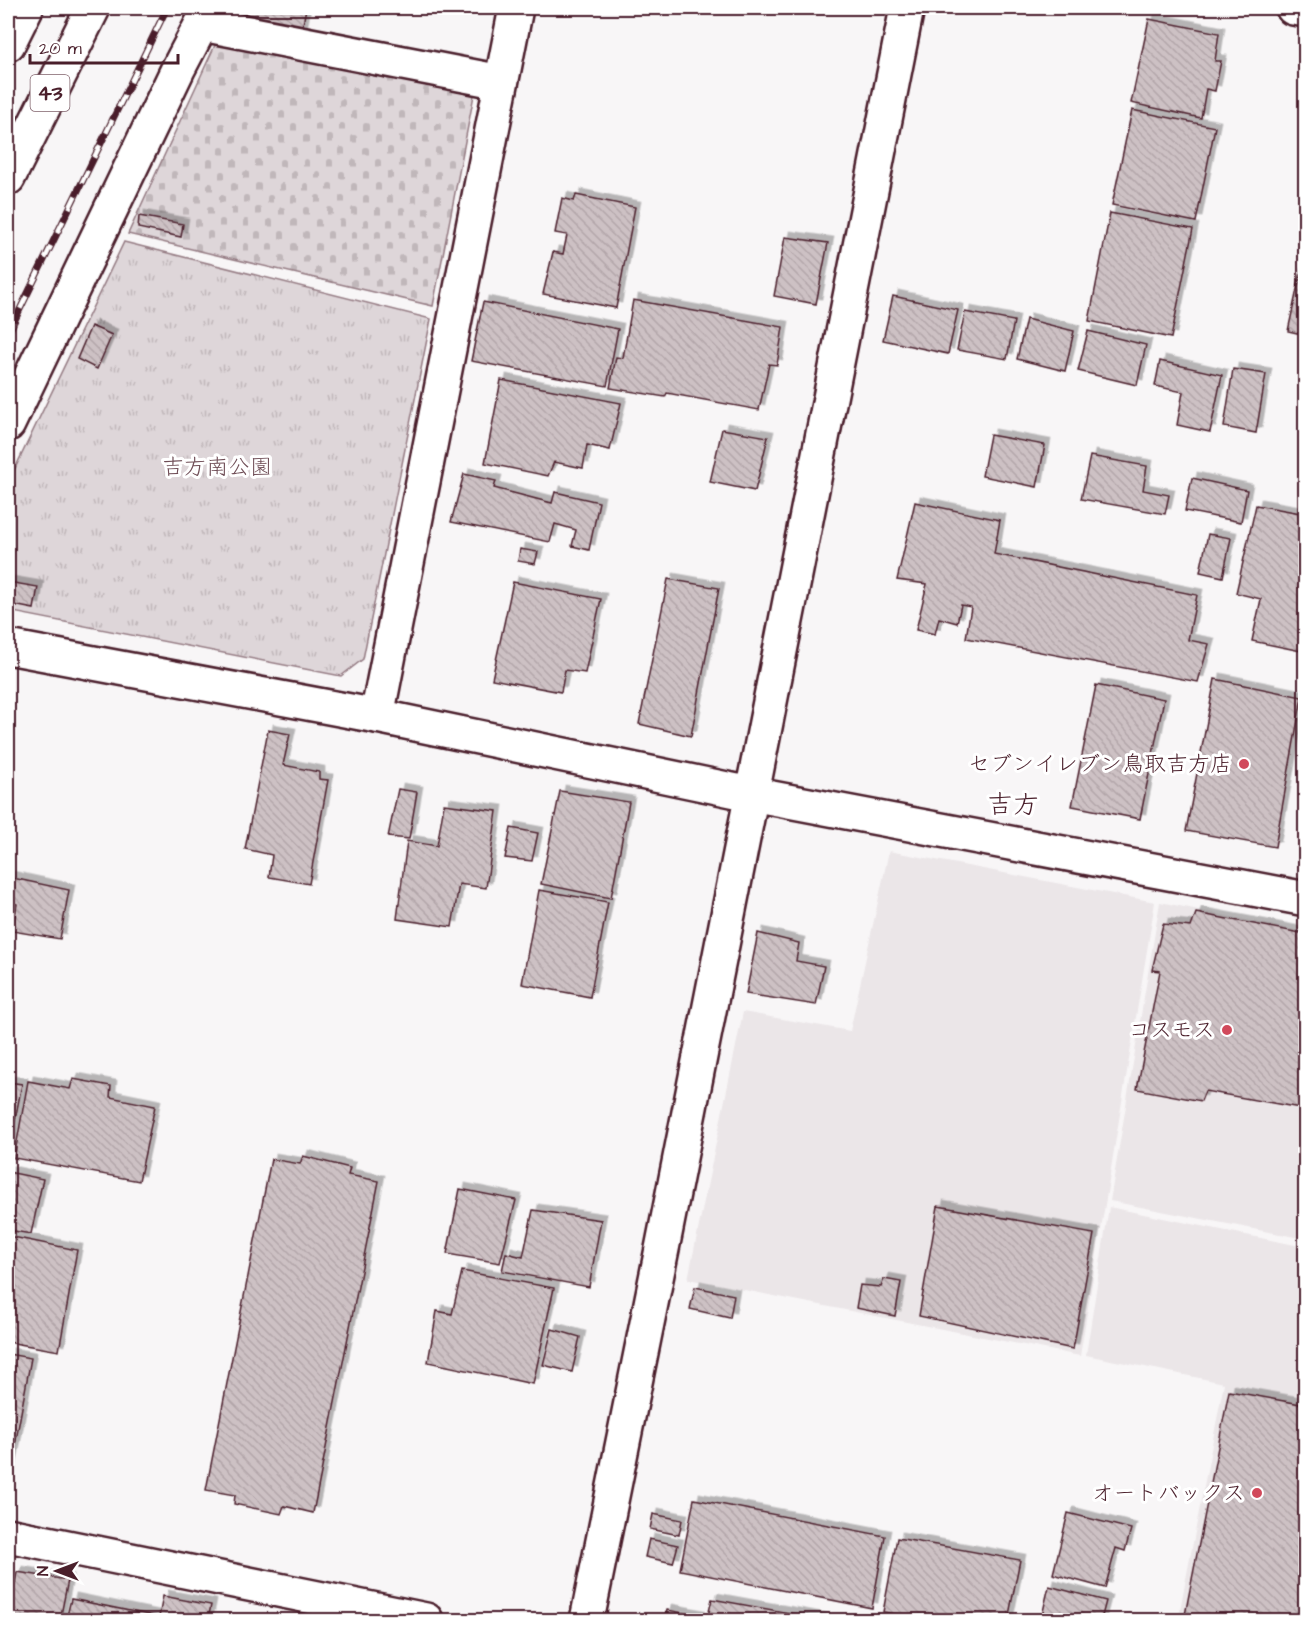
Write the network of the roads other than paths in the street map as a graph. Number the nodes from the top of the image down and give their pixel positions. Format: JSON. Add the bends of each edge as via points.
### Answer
{"nodes":[{"id":1,"x":26,"y":8,"type":"edge"},
{"id":2,"x":93,"y":8,"type":"edge"},
{"id":3,"x":516,"y":8,"type":"edge"},
{"id":4,"x":906,"y":8,"type":"edge"},
{"id":5,"x":1293,"y":8,"type":"edge"},
{"id":6,"x":1305,"y":10,"type":"edge"},
{"id":7,"x":206,"y":16,"type":"edge"},
{"id":8,"x":8,"y":44,"type":"edge"},
{"id":9,"x":501,"y":82,"type":"junction"},
{"id":10,"x":8,"y":178,"type":"edge"},
{"id":11,"x":8,"y":424,"type":"edge"},
{"id":12,"x":8,"y":647,"type":"edge"},
{"id":13,"x":377,"y":716,"type":"junction"},
{"id":14,"x":751,"y":794,"type":"junction"},
{"id":15,"x":1305,"y":899,"type":"edge"},
{"id":16,"x":8,"y":1535,"type":"edge"},
{"id":17,"x":426,"y":1620,"type":"edge"},
{"id":18,"x":587,"y":1620,"type":"edge"}],
"edges":[{"from":1,"to":8,"type":"street"},
{"from":2,"to":10,"type":"street","number":"43"},
{"from":3,"to":9,"type":"street"},
{"from":4,"to":14,"type":"street"},
{"from":5,"to":6,"type":"street"},
{"from":7,"to":9,"type":"street"},
{"from":7,"to":11,"type":"street"},
{"from":9,"to":13,"type":"street"},
{"from":12,"to":13,"type":"street"},
{"from":13,"to":14,"type":"street"},
{"from":14,"to":15,"type":"street"},
{"from":14,"to":18,"type":"street"},
{"from":16,"to":17,"type":"street"}]}
